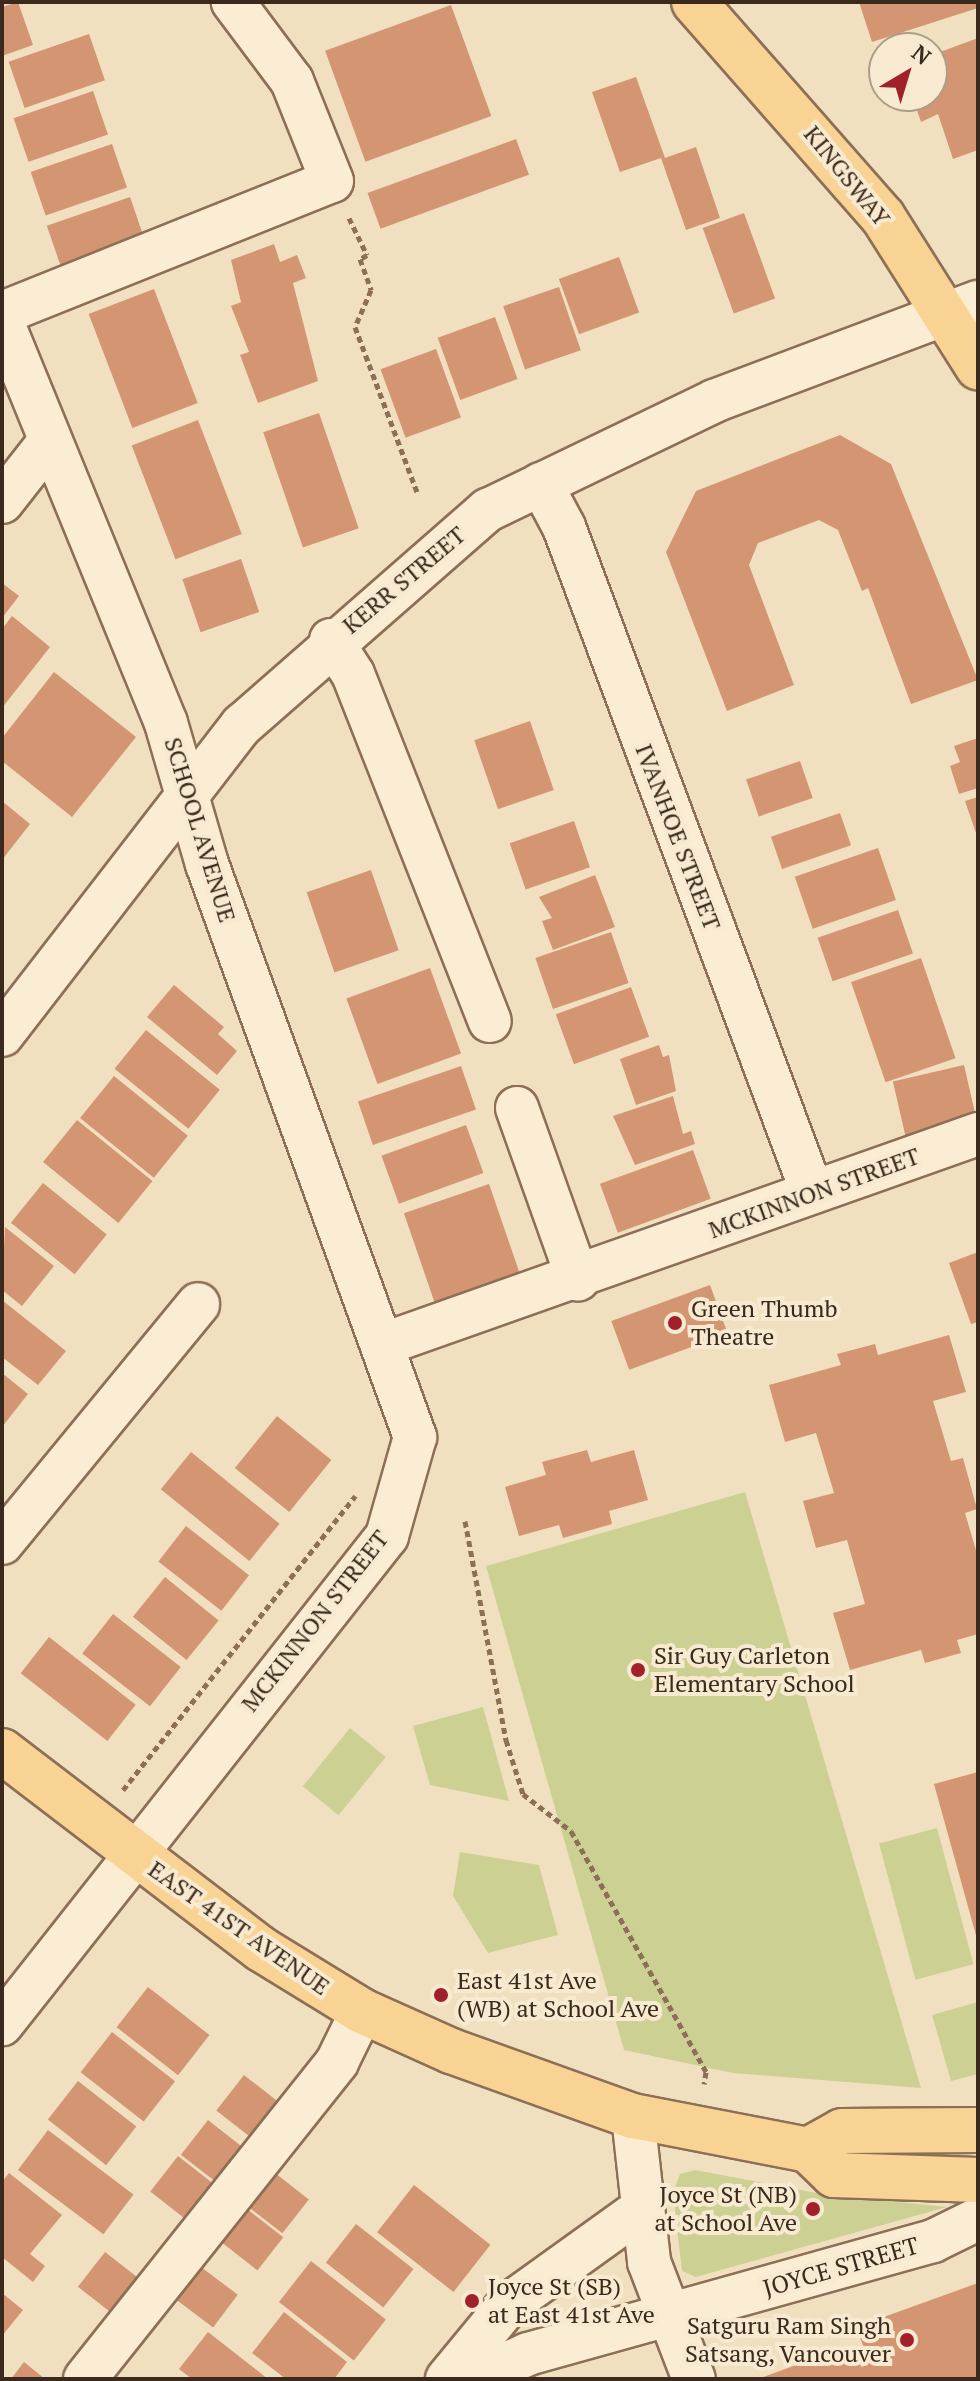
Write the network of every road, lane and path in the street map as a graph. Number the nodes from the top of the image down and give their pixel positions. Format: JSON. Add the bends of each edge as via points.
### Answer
{"nodes":[{"id":1,"x":233,"y":2,"type":"edge"},
{"id":2,"x":694,"y":2,"type":"edge"},
{"id":3,"x":332,"y":181,"type":"junction"},
{"id":4,"x":963,"y":308,"type":"edge"},
{"id":5,"x":2,"y":313,"type":"edge"},
{"id":6,"x":2,"y":321,"type":"edge"},
{"id":7,"x":978,"y":367,"type":"edge"},
{"id":8,"x":49,"y":442,"type":"junction"},
{"id":9,"x":541,"y":484,"type":"junction"},
{"id":10,"x":417,"y":492,"type":"dead end"},
{"id":11,"x":2,"y":502,"type":"edge"},
{"id":12,"x":331,"y":640,"type":"junction"},
{"id":13,"x":189,"y":794,"type":"junction"},
{"id":14,"x":490,"y":1021,"type":"dead end"},
{"id":15,"x":2,"y":1035,"type":"edge"},
{"id":16,"x":517,"y":1108,"type":"dead end"},
{"id":17,"x":978,"y":1134,"type":"edge"},
{"id":18,"x":812,"y":1192,"type":"junction"},
{"id":19,"x":578,"y":1279,"type":"junction"},
{"id":20,"x":198,"y":1304,"type":"dead end"},
{"id":21,"x":384,"y":1344,"type":"junction"},
{"id":22,"x":358,"y":1491,"type":"dead end"},
{"id":23,"x":465,"y":1521,"type":"dead end"},
{"id":24,"x":2,"y":1543,"type":"edge"},
{"id":25,"x":2,"y":1751,"type":"edge"},
{"id":26,"x":123,"y":1790,"type":"dead end"},
{"id":27,"x":133,"y":1853,"type":"junction"},
{"id":28,"x":362,"y":2011,"type":"junction"},
{"id":29,"x":2,"y":2024,"type":"edge"},
{"id":30,"x":704,"y":2084,"type":"dead end"},
{"id":31,"x":633,"y":2116,"type":"junction"},
{"id":32,"x":978,"y":2130,"type":"edge"},
{"id":33,"x":808,"y":2150,"type":"junction"},
{"id":34,"x":978,"y":2180,"type":"edge"},
{"id":35,"x":639,"y":2211,"type":"junction"},
{"id":36,"x":978,"y":2219,"type":"edge"},
{"id":37,"x":669,"y":2313,"type":"junction"},
{"id":38,"x":85,"y":2379,"type":"edge"},
{"id":39,"x":447,"y":2379,"type":"edge"},
{"id":40,"x":473,"y":2379,"type":"edge"},
{"id":41,"x":694,"y":2379,"type":"edge"}],
"edges":[{"from":1,"to":3,"type":"street","via":[[292,81]]},
{"from":2,"to":4,"type":"main road","name":"KINGSWAY"},
{"from":3,"to":5,"type":"street"},
{"from":3,"to":10,"type":"path","via":[[367,255],[360,259],[371,290],[355,327]]},
{"from":4,"to":7,"type":"main road","name":"KINGSWAY"},
{"from":4,"to":9,"type":"street","name":"KERR STREET","via":[[714,401]]},
{"from":6,"to":8,"type":"street","name":"SCHOOL AVENUE"},
{"from":8,"to":11,"type":"street"},
{"from":8,"to":13,"type":"street","name":"SCHOOL AVENUE"},
{"from":9,"to":12,"type":"street","name":"KERR STREET","via":[[488,510]]},
{"from":9,"to":18,"type":"street","name":"IVANHOE STREET","via":[[564,527]]},
{"from":12,"to":13,"type":"street","name":"KERR STREET","via":[[242,725]]},
{"from":12,"to":14,"type":"street","via":[[353,674]]},
{"from":13,"to":15,"type":"street","name":"KERR STREET"},
{"from":13,"to":21,"type":"street","name":"SCHOOL AVENUE","via":[[207,864]]},
{"from":16,"to":19,"type":"street"},
{"from":17,"to":18,"type":"street","name":"MCKINNON STREET"},
{"from":18,"to":19,"type":"street","name":"MCKINNON STREET"},
{"from":19,"to":21,"type":"street","name":"MCKINNON STREET"},
{"from":20,"to":24,"type":"street"},
{"from":21,"to":27,"type":"street","name":"MCKINNON STREET","via":[[415,1437],[387,1536]]},
{"from":22,"to":26,"type":"path"},
{"from":23,"to":30,"type":"path","via":[[506,1740],[523,1794],[571,1831],[706,2072]]},
{"from":25,"to":27,"type":"main road","name":"EAST 41ST AVENUE"},
{"from":27,"to":28,"type":"main road","name":"EAST 41ST AVENUE","via":[[261,1949]]},
{"from":27,"to":29,"type":"street","name":"MCKINNON STREET"},
{"from":28,"to":31,"type":"main road","name":"EAST 41ST AVENUE","via":[[543,2088]]},
{"from":28,"to":38,"type":"street","via":[[337,2062]]},
{"from":31,"to":33,"type":"main road"},
{"from":31,"to":35,"type":"street"},
{"from":32,"to":33,"type":"main road","via":[[842,2131]]},
{"from":33,"to":34,"type":"main road","via":[[834,2175]]},
{"from":35,"to":37,"type":"street"},
{"from":35,"to":39,"type":"street","via":[[508,2305]]},
{"from":36,"to":37,"type":"street","name":"JOYCE STREET","via":[[933,2241]]},
{"from":37,"to":40,"type":"street","name":"JOYCE STREET","via":[[528,2354]]},
{"from":37,"to":41,"type":"street"}]}
